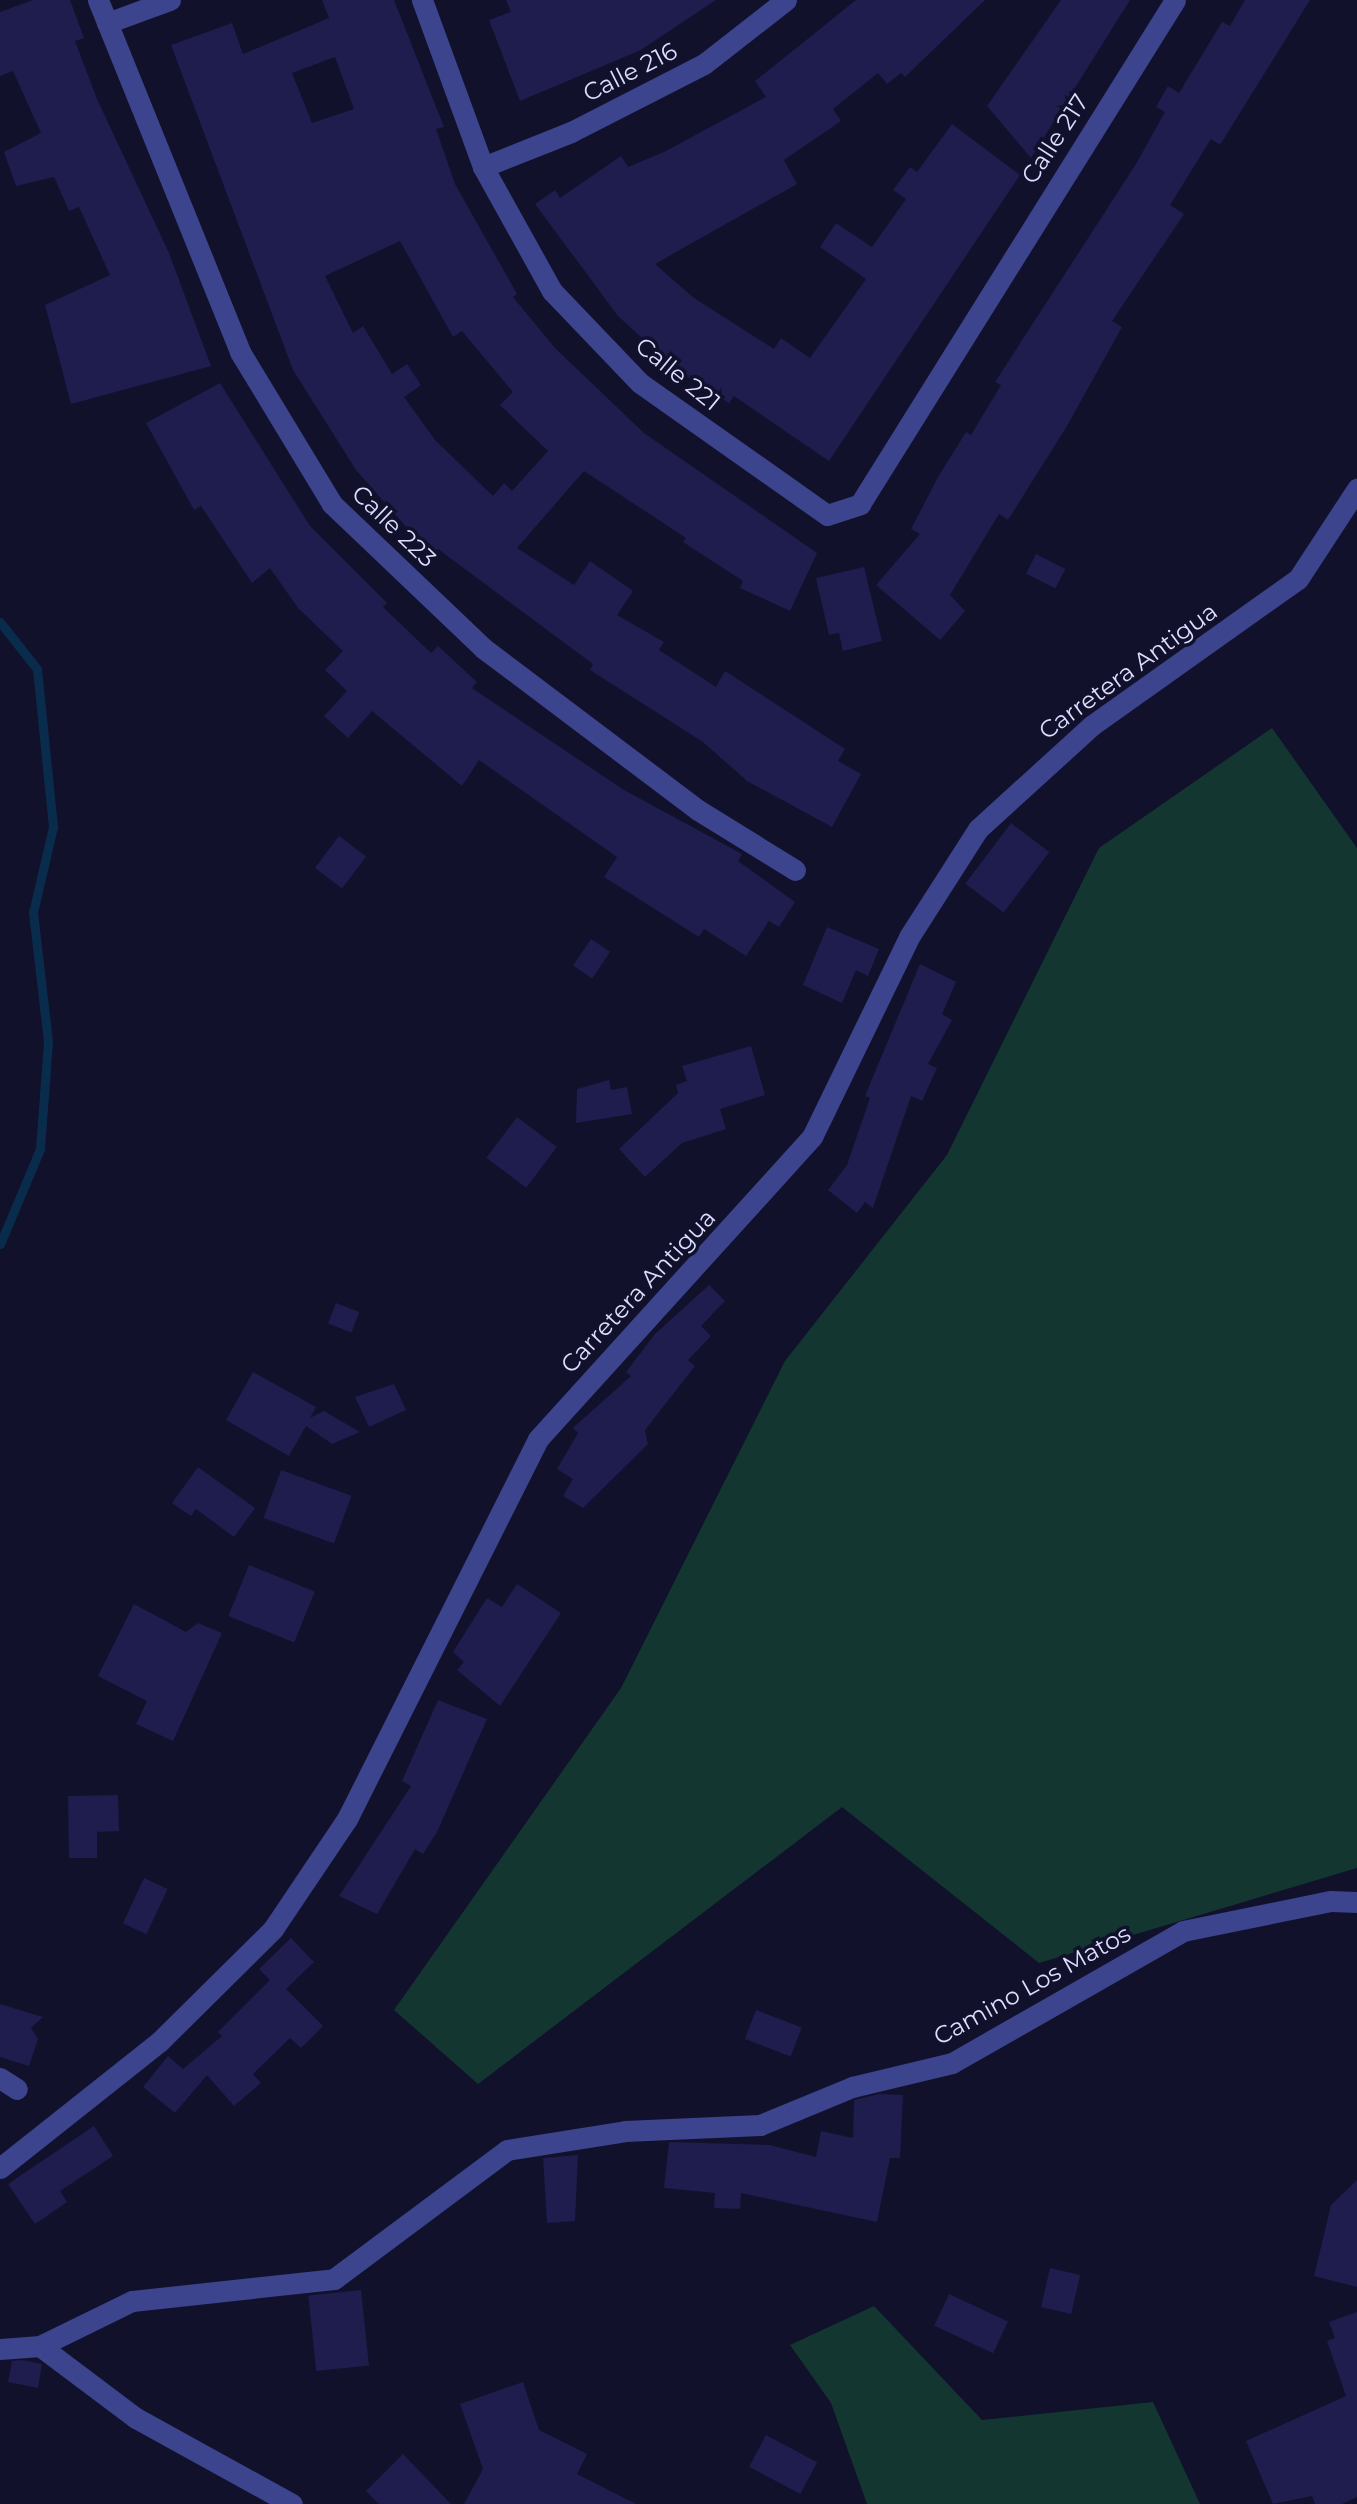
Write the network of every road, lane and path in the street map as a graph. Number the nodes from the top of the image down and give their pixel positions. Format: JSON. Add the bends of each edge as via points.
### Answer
{"nodes":[{"id":1,"x":98,"y":0,"type":"edge"},
{"id":2,"x":170,"y":0,"type":"edge"},
{"id":3,"x":422,"y":0,"type":"edge"},
{"id":4,"x":786,"y":0,"type":"edge"},
{"id":5,"x":1175,"y":0,"type":"edge"},
{"id":6,"x":107,"y":23,"type":"junction"},
{"id":7,"x":483,"y":167,"type":"junction"},
{"id":8,"x":979,"y":306,"type":"joint"},
{"id":9,"x":1357,"y":489,"type":"edge"},
{"id":10,"x":795,"y":870,"type":"dead end"},
{"id":11,"x":1353,"y":1902,"type":"edge"},
{"id":12,"x":0,"y":2168,"type":"edge"},
{"id":13,"x":40,"y":2346,"type":"junction"},
{"id":14,"x":0,"y":2349,"type":"edge"},
{"id":15,"x":292,"y":2504,"type":"edge"}],
"edges":[{"from":1,"to":6,"type":"street","name":"Calle 223"},
{"from":2,"to":6,"type":"street"},
{"from":3,"to":7,"type":"street","name":"Calle 221"},
{"from":4,"to":7,"type":"street","name":"Calle 216","via":[[704,64],[571,132]]},
{"from":5,"to":8,"type":"street","name":"Calle 217"},
{"from":6,"to":10,"type":"street","name":"Calle 223","via":[[240,352],[332,505],[483,648],[698,810]]},
{"from":7,"to":8,"type":"street","name":"Calle 221","via":[[552,291],[640,383],[827,515],[860,505]]},
{"from":9,"to":12,"type":"street","name":"Carretera Antigua","via":[[1298,579],[1091,726],[978,829],[915,926],[812,1137],[538,1439],[347,1819],[273,1929],[160,2041]]},
{"from":11,"to":13,"type":"street","name":"Camino Los Matos","via":[[1183,1931],[952,2063],[852,2087],[760,2125],[625,2131],[507,2150],[334,2279],[132,2301]]},
{"from":13,"to":14,"type":"street","name":"Camino Los Matos"},
{"from":13,"to":15,"type":"street","via":[[136,2418]]}]}
